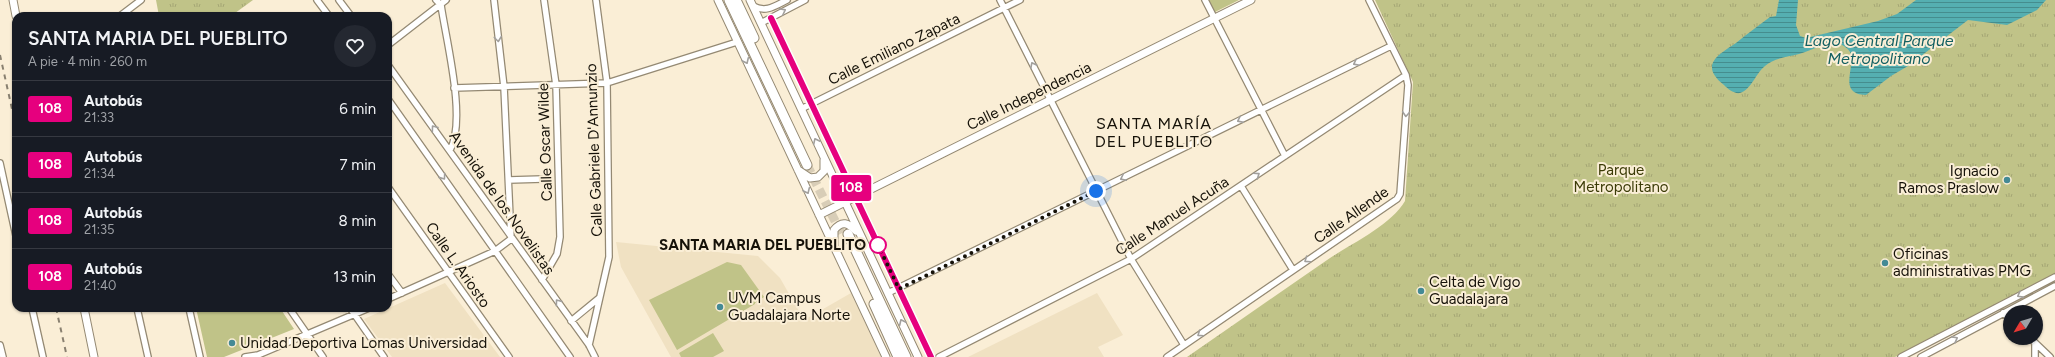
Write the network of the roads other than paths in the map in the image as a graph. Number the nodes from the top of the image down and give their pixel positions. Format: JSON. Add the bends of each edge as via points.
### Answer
{"nodes":[{"id":1,"x":13,"y":0,"type":"edge"},
{"id":2,"x":141,"y":0,"type":"edge"},
{"id":3,"x":317,"y":0,"type":"edge"},
{"id":4,"x":339,"y":0,"type":"edge"},
{"id":5,"x":446,"y":0,"type":"edge"},
{"id":6,"x":494,"y":0,"type":"edge"},
{"id":7,"x":544,"y":0,"type":"edge"},
{"id":8,"x":596,"y":0,"type":"edge"},
{"id":9,"x":718,"y":0,"type":"edge"},
{"id":10,"x":729,"y":0,"type":"edge"},
{"id":11,"x":736,"y":0,"type":"edge"},
{"id":12,"x":787,"y":0,"type":"edge"},
{"id":13,"x":805,"y":0,"type":"edge"},
{"id":14,"x":1000,"y":0,"type":"edge"},
{"id":15,"x":1020,"y":0,"type":"edge"},
{"id":16,"x":1205,"y":0,"type":"edge"},
{"id":17,"x":1251,"y":0,"type":"edge"},
{"id":18,"x":1369,"y":0,"type":"edge"},
{"id":19,"x":438,"y":2,"type":"edge"},
{"id":20,"x":751,"y":3,"type":"edge"},
{"id":21,"x":1004,"y":8,"type":"junction"},
{"id":22,"x":15,"y":12,"type":"edge"},
{"id":23,"x":126,"y":12,"type":"edge"},
{"id":24,"x":326,"y":12,"type":"edge"},
{"id":25,"x":348,"y":12,"type":"edge"},
{"id":26,"x":771,"y":18,"type":"junction"},
{"id":27,"x":1214,"y":18,"type":"junction"},
{"id":28,"x":761,"y":23,"type":"junction"},
{"id":29,"x":392,"y":42,"type":"edge"},
{"id":30,"x":737,"y":42,"type":"junction"},
{"id":31,"x":1391,"y":46,"type":"junction"},
{"id":32,"x":392,"y":70,"type":"edge"},
{"id":33,"x":1406,"y":75,"type":"junction"},
{"id":34,"x":607,"y":83,"type":"junction"},
{"id":35,"x":556,"y":85,"type":"junction"},
{"id":36,"x":504,"y":87,"type":"junction"},
{"id":37,"x":454,"y":88,"type":"junction"},
{"id":38,"x":1050,"y":100,"type":"junction"},
{"id":39,"x":811,"y":104,"type":"junction"},
{"id":40,"x":801,"y":109,"type":"junction"},
{"id":41,"x":392,"y":110,"type":"edge"},
{"id":42,"x":1261,"y":110,"type":"junction"},
{"id":43,"x":450,"y":150,"type":"junction"},
{"id":44,"x":823,"y":156,"type":"junction"},
{"id":45,"x":1285,"y":156,"type":"junction"},
{"id":46,"x":0,"y":163,"type":"edge"},
{"id":47,"x":797,"y":168,"type":"junction"},
{"id":48,"x":543,"y":179,"type":"dead end"},
{"id":49,"x":509,"y":180,"type":"junction"},
{"id":50,"x":1241,"y":186,"type":"junction"},
{"id":51,"x":1096,"y":191,"type":"junction"},
{"id":52,"x":392,"y":193,"type":"edge"},
{"id":53,"x":855,"y":197,"type":"junction"},
{"id":54,"x":845,"y":202,"type":"junction"},
{"id":55,"x":819,"y":215,"type":"junction"},
{"id":56,"x":12,"y":218,"type":"edge"},
{"id":57,"x":861,"y":236,"type":"junction"},
{"id":58,"x":512,"y":239,"type":"junction"},
{"id":59,"x":834,"y":247,"type":"junction"},
{"id":60,"x":495,"y":251,"type":"junction"},
{"id":61,"x":1131,"y":259,"type":"junction"},
{"id":62,"x":1293,"y":270,"type":"junction"},
{"id":63,"x":449,"y":273,"type":"junction"},
{"id":64,"x":2055,"y":277,"type":"edge"},
{"id":65,"x":392,"y":279,"type":"edge"},
{"id":66,"x":542,"y":280,"type":"junction"},
{"id":67,"x":2055,"y":286,"type":"edge"},
{"id":68,"x":899,"y":289,"type":"junction"},
{"id":69,"x":402,"y":293,"type":"junction"},
{"id":70,"x":888,"y":293,"type":"junction"},
{"id":71,"x":392,"y":297,"type":"edge"},
{"id":72,"x":599,"y":298,"type":"junction"},
{"id":73,"x":2018,"y":305,"type":"edge"},
{"id":74,"x":33,"y":312,"type":"edge"},
{"id":75,"x":85,"y":312,"type":"edge"},
{"id":76,"x":138,"y":312,"type":"edge"},
{"id":77,"x":190,"y":312,"type":"edge"},
{"id":78,"x":292,"y":312,"type":"edge"},
{"id":79,"x":359,"y":312,"type":"edge"},
{"id":80,"x":2003,"y":313,"type":"edge"},
{"id":81,"x":354,"y":314,"type":"junction"},
{"id":82,"x":571,"y":321,"type":"junction"},
{"id":83,"x":307,"y":334,"type":"junction"},
{"id":84,"x":589,"y":345,"type":"junction"},
{"id":85,"x":1184,"y":345,"type":"junction"},
{"id":86,"x":2035,"y":345,"type":"edge"},
{"id":87,"x":2037,"y":345,"type":"edge"},
{"id":88,"x":0,"y":348,"type":"edge"},
{"id":89,"x":257,"y":356,"type":"edge"},
{"id":90,"x":3,"y":357,"type":"edge"},
{"id":91,"x":43,"y":357,"type":"edge"},
{"id":92,"x":94,"y":357,"type":"edge"},
{"id":93,"x":148,"y":357,"type":"edge"},
{"id":94,"x":200,"y":357,"type":"edge"},
{"id":95,"x":245,"y":357,"type":"edge"},
{"id":96,"x":323,"y":357,"type":"edge"},
{"id":97,"x":384,"y":357,"type":"edge"},
{"id":98,"x":509,"y":357,"type":"edge"},
{"id":99,"x":570,"y":357,"type":"edge"},
{"id":100,"x":595,"y":357,"type":"edge"},
{"id":101,"x":886,"y":357,"type":"edge"},
{"id":102,"x":898,"y":357,"type":"edge"},
{"id":103,"x":906,"y":357,"type":"edge"},
{"id":104,"x":918,"y":357,"type":"edge"},
{"id":105,"x":931,"y":357,"type":"edge"},
{"id":106,"x":939,"y":357,"type":"edge"},
{"id":107,"x":1167,"y":357,"type":"edge"},
{"id":108,"x":1901,"y":357,"type":"edge"},
{"id":109,"x":1921,"y":357,"type":"edge"},
{"id":110,"x":2035,"y":357,"type":"edge"},
{"id":111,"x":2050,"y":357,"type":"edge"}],
"edges":[{"from":1,"to":22,"type":"street"},
{"from":2,"to":23,"type":"street"},
{"from":3,"to":24,"type":"street"},
{"from":4,"to":25,"type":"street"},
{"from":5,"to":19,"type":"street"},
{"from":6,"to":36,"type":"street","one_way":true},
{"from":7,"to":35,"type":"street","name":"Calle Oscar Wilde"},
{"from":8,"to":34,"type":"street","name":"Calle Gabriele D'Annunzio"},
{"from":9,"to":30,"type":"street"},
{"from":10,"to":11,"type":"highway","via":[[809,163]]},
{"from":12,"to":20,"type":"street","via":[[766,10],[759,10]]},
{"from":26,"to":13,"type":"street","one_way":true},
{"from":14,"to":21,"type":"street"},
{"from":15,"to":21,"type":"street","name":"Calle Emiliano Zapata"},
{"from":16,"to":27,"type":"street"},
{"from":17,"to":27,"type":"street","name":"Calle Independencia"},
{"from":18,"to":31,"type":"street","name":"Calle Allende"},
{"from":19,"to":29,"type":"street"},
{"from":19,"to":37,"type":"street"},
{"from":20,"to":28,"type":"street"},
{"from":38,"to":21,"type":"street","one_way":true},
{"from":21,"to":39,"type":"street","name":"Calle Emiliano Zapata"},
{"from":26,"to":28,"type":"street"},
{"from":26,"to":39,"type":"street"},
{"from":27,"to":38,"type":"street","name":"Calle Independencia"},
{"from":27,"to":42,"type":"street"},
{"from":28,"to":40,"type":"street"},
{"from":30,"to":34,"type":"street"},
{"from":30,"to":47,"type":"street","one_way":true},
{"from":31,"to":33,"type":"street","name":"Calle Allende"},
{"from":31,"to":42,"type":"street","one_way":true},
{"from":43,"to":32,"type":"street","name":"Avenida de los Novelistas","one_way":true},
{"from":33,"to":45,"type":"street","name":"Calle Manuel Acuña"},
{"from":33,"to":62,"type":"street","name":"Calle Allende","one_way":true,"via":[[1408,85],[1400,194],[1397,199]]},
{"from":34,"to":35,"type":"street"},
{"from":34,"to":72,"type":"street","name":"Calle Gabriele D'Annunzio","via":[[609,257]]},
{"from":35,"to":36,"type":"street"},
{"from":35,"to":66,"type":"street","name":"Calle Oscar Wilde","via":[[560,237],[557,254]]},
{"from":36,"to":37,"type":"street"},
{"from":36,"to":49,"type":"street"},
{"from":37,"to":43,"type":"street","via":[[456,131]]},
{"from":38,"to":51,"type":"street"},
{"from":38,"to":53,"type":"street","name":"Calle Independencia"},
{"from":39,"to":40,"type":"street","name":"Calle Emiliano Zapata"},
{"from":39,"to":53,"type":"street"},
{"from":44,"to":40,"type":"street","one_way":true},
{"from":41,"to":60,"type":"street","one_way":true},
{"from":42,"to":45,"type":"street"},
{"from":42,"to":51,"type":"street","one_way":true},
{"from":43,"to":58,"type":"street","name":"Avenida de los Novelistas"},
{"from":44,"to":47,"type":"street","via":[[824,171],[818,177],[810,178]]},
{"from":44,"to":54,"type":"street"},
{"from":50,"to":45,"type":"street","name":"Calle Manuel Acuña","one_way":true},
{"from":46,"to":56,"type":"street"},
{"from":47,"to":55,"type":"street","one_way":true},
{"from":48,"to":49,"type":"street"},
{"from":49,"to":58,"type":"street"},
{"from":50,"to":61,"type":"street","name":"Calle Manuel Acuña"},
{"from":50,"to":62,"type":"street"},
{"from":51,"to":61,"type":"street"},
{"from":51,"to":68,"type":"street"},
{"from":52,"to":63,"type":"street","name":"Calle L. Ariosto"},
{"from":53,"to":54,"type":"street","name":"Calle Independencia"},
{"from":53,"to":68,"type":"street"},
{"from":54,"to":55,"type":"street","name":"Calle Independencia"},
{"from":54,"to":57,"type":"street"},
{"from":55,"to":59,"type":"street"},
{"from":57,"to":59,"type":"street","via":[[850,225],[838,225],[834,230]]},
{"from":57,"to":70,"type":"street"},
{"from":58,"to":60,"type":"street"},
{"from":58,"to":66,"type":"street","name":"Avenida de los Novelistas"},
{"from":59,"to":101,"type":"street"},
{"from":60,"to":63,"type":"street"},
{"from":60,"to":99,"type":"street"},
{"from":61,"to":85,"type":"street"},
{"from":61,"to":106,"type":"street","name":"Calle Manuel Acuña"},
{"from":62,"to":85,"type":"street","name":"Calle Allende","one_way":true},
{"from":63,"to":69,"type":"street"},
{"from":63,"to":98,"type":"street","name":"Calle L. Ariosto"},
{"from":64,"to":108,"type":"street","one_way":true},
{"from":65,"to":69,"type":"street"},
{"from":82,"to":66,"type":"street","name":"Avenida de los Novelistas","one_way":true},
{"from":67,"to":73,"type":"street"},
{"from":68,"to":70,"type":"street"},
{"from":68,"to":105,"type":"street"},
{"from":69,"to":71,"type":"street"},
{"from":104,"to":70,"type":"street","one_way":true},
{"from":72,"to":82,"type":"street"},
{"from":72,"to":84,"type":"street","name":"Calle Gabriele D'Annunzio"},
{"from":74,"to":91,"type":"street"},
{"from":75,"to":92,"type":"street"},
{"from":76,"to":93,"type":"street"},
{"from":77,"to":94,"type":"street"},
{"from":78,"to":83,"type":"street"},
{"from":79,"to":81,"type":"street"},
{"from":109,"to":80,"type":"street","one_way":true},
{"from":81,"to":83,"type":"street"},
{"from":81,"to":97,"type":"street"},
{"from":82,"to":84,"type":"street","name":"Avenida de los Novelistas"},
{"from":83,"to":89,"type":"street"},
{"from":83,"to":96,"type":"street"},
{"from":84,"to":100,"type":"street","name":"Avenida de los Novelistas"},
{"from":85,"to":107,"type":"street","name":"Calle Allende"},
{"from":86,"to":110,"type":"street"},
{"from":87,"to":111,"type":"street"},
{"from":88,"to":90,"type":"street"},
{"from":89,"to":95,"type":"street"},
{"from":102,"to":103,"type":"highway","via":[[845,236]]}]}
